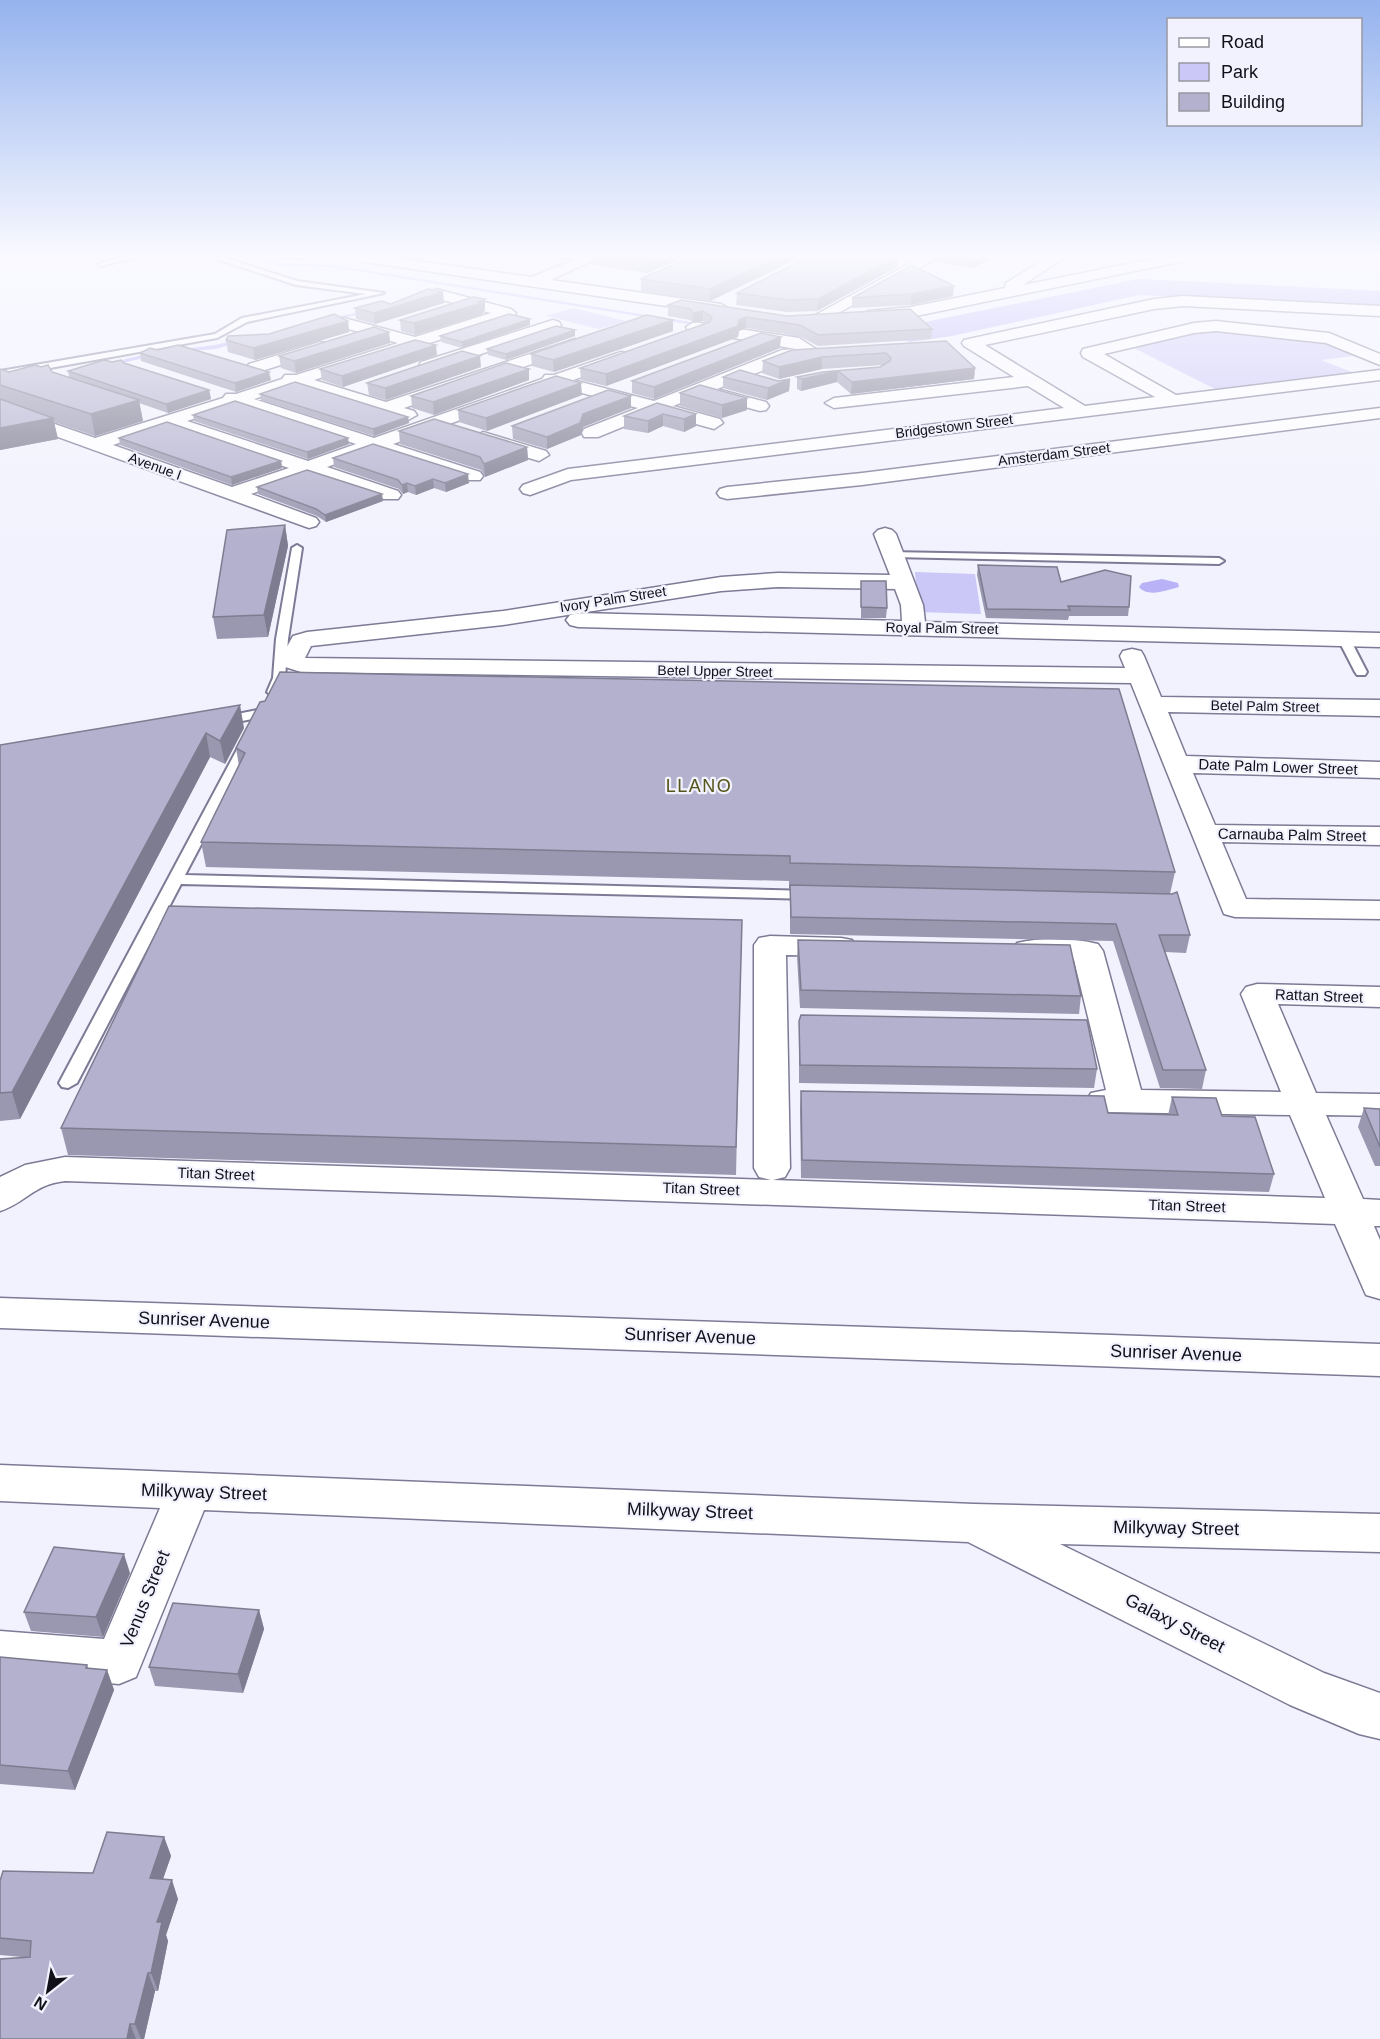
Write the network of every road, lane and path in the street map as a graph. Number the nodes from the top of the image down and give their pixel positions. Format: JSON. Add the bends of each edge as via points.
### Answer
{"nodes":[{"id":1,"x":125,"y":352,"type":"edge"},
{"id":2,"x":306,"y":352,"type":"edge"},
{"id":3,"x":385,"y":352,"type":"edge"},
{"id":4,"x":452,"y":352,"type":"edge"},
{"id":5,"x":471,"y":352,"type":"edge"},
{"id":6,"x":546,"y":352,"type":"edge"},
{"id":7,"x":634,"y":352,"type":"edge"},
{"id":8,"x":833,"y":352,"type":"edge"},
{"id":9,"x":984,"y":352,"type":"edge"},
{"id":10,"x":1093,"y":352,"type":"edge"},
{"id":11,"x":1362,"y":352,"type":"edge"},
{"id":12,"x":814,"y":353,"type":"joint"},
{"id":13,"x":462,"y":355,"type":"junction"},
{"id":14,"x":1380,"y":360,"type":"edge"},
{"id":15,"x":236,"y":362,"type":"edge"},
{"id":16,"x":507,"y":367,"type":"junction"},
{"id":17,"x":255,"y":368,"type":"junction"},
{"id":18,"x":407,"y":373,"type":"edge"},
{"id":19,"x":0,"y":374,"type":"edge"},
{"id":20,"x":741,"y":374,"type":"junction"},
{"id":21,"x":1380,"y":375,"type":"edge"},
{"id":22,"x":556,"y":380,"type":"junction"},
{"id":23,"x":296,"y":381,"type":"junction"},
{"id":24,"x":759,"y":381,"type":"edge"},
{"id":25,"x":1029,"y":381,"type":"junction"},
{"id":26,"x":640,"y":382,"type":"edge"},
{"id":27,"x":375,"y":384,"type":"edge"},
{"id":28,"x":205,"y":390,"type":"edge"},
{"id":29,"x":700,"y":390,"type":"junction"},
{"id":30,"x":608,"y":394,"type":"junction"},
{"id":31,"x":342,"y":395,"type":"junction"},
{"id":32,"x":1171,"y":399,"type":"junction"},
{"id":33,"x":236,"y":400,"type":"junction"},
{"id":34,"x":834,"y":403,"type":"dead end"},
{"id":35,"x":575,"y":406,"type":"edge"},
{"id":36,"x":760,"y":406,"type":"dead end"},
{"id":37,"x":657,"y":407,"type":"junction"},
{"id":38,"x":387,"y":408,"type":"junction"},
{"id":39,"x":137,"y":410,"type":"edge"},
{"id":40,"x":1080,"y":410,"type":"junction"},
{"id":41,"x":2,"y":412,"type":"edge"},
{"id":42,"x":1380,"y":413,"type":"edge"},
{"id":43,"x":169,"y":421,"type":"junction"},
{"id":44,"x":435,"y":423,"type":"junction"},
{"id":45,"x":714,"y":423,"type":"dead end"},
{"id":46,"x":510,"y":431,"type":"dead end"},
{"id":47,"x":591,"y":434,"type":"dead end"},
{"id":48,"x":488,"y":439,"type":"junction"},
{"id":49,"x":96,"y":444,"type":"junction"},
{"id":50,"x":374,"y":444,"type":"junction"},
{"id":51,"x":1131,"y":444,"type":"junction"},
{"id":52,"x":539,"y":455,"type":"dead end"},
{"id":53,"x":308,"y":467,"type":"junction"},
{"id":54,"x":473,"y":476,"type":"dead end"},
{"id":55,"x":552,"y":493,"type":"dead end"},
{"id":56,"x":727,"y":493,"type":"dead end"},
{"id":57,"x":233,"y":494,"type":"junction"},
{"id":58,"x":391,"y":495,"type":"dead end"},
{"id":59,"x":309,"y":522,"type":"dead end"},
{"id":60,"x":889,"y":544,"type":"joint"},
{"id":61,"x":297,"y":548,"type":"dead end"},
{"id":62,"x":1219,"y":561,"type":"dead end"},
{"id":63,"x":901,"y":582,"type":"junction"},
{"id":64,"x":503,"y":618,"type":"junction"},
{"id":65,"x":914,"y":627,"type":"junction"},
{"id":66,"x":1122,"y":632,"type":"junction"},
{"id":67,"x":1344,"y":639,"type":"junction"},
{"id":68,"x":1380,"y":640,"type":"edge"},
{"id":69,"x":287,"y":672,"type":"junction"},
{"id":70,"x":1361,"y":672,"type":"dead end"},
{"id":71,"x":1141,"y":676,"type":"junction"},
{"id":72,"x":1151,"y":704,"type":"junction"},
{"id":73,"x":1380,"y":708,"type":"edge"},
{"id":74,"x":262,"y":714,"type":"junction"},
{"id":75,"x":205,"y":724,"type":"edge"},
{"id":76,"x":1176,"y":764,"type":"junction"},
{"id":77,"x":1380,"y":770,"type":"edge"},
{"id":78,"x":1204,"y":833,"type":"junction"},
{"id":79,"x":1380,"y":836,"type":"edge"},
{"id":80,"x":175,"y":879,"type":"junction"},
{"id":81,"x":822,"y":895,"type":"edge"},
{"id":82,"x":1380,"y":910,"type":"edge"},
{"id":83,"x":864,"y":947,"type":"edge"},
{"id":84,"x":1005,"y":949,"type":"edge"},
{"id":85,"x":1380,"y":998,"type":"edge"},
{"id":86,"x":1071,"y":1026,"type":"edge"},
{"id":87,"x":1106,"y":1026,"type":"junction"},
{"id":88,"x":68,"y":1083,"type":"dead end"},
{"id":89,"x":771,"y":1096,"type":"junction"},
{"id":90,"x":807,"y":1096,"type":"edge"},
{"id":91,"x":1067,"y":1100,"type":"edge"},
{"id":92,"x":1126,"y":1101,"type":"junction"},
{"id":93,"x":1303,"y":1103,"type":"junction"},
{"id":94,"x":1380,"y":1105,"type":"edge"},
{"id":95,"x":772,"y":1168,"type":"dead end"},
{"id":96,"x":12,"y":1188,"type":"edge"},
{"id":97,"x":1364,"y":1212,"type":"edge"},
{"id":98,"x":1380,"y":1285,"type":"edge"},
{"id":99,"x":0,"y":1313,"type":"edge"},
{"id":100,"x":1380,"y":1360,"type":"edge"},
{"id":101,"x":0,"y":1484,"type":"edge"},
{"id":102,"x":189,"y":1492,"type":"junction"},
{"id":103,"x":974,"y":1523,"type":"junction"},
{"id":104,"x":1380,"y":1533,"type":"edge"},
{"id":105,"x":0,"y":1652,"type":"edge"},
{"id":106,"x":1380,"y":1716,"type":"edge"}],
"edges":[{"from":1,"to":19,"type":"lane"},
{"from":2,"to":17,"type":"street"},
{"from":3,"to":23,"type":"street"},
{"from":4,"to":13,"type":"street"},
{"from":5,"to":13,"type":"street"},
{"from":6,"to":16,"type":"street"},
{"from":7,"to":22,"type":"street"},
{"from":8,"to":12,"type":"street"},
{"from":9,"to":25,"type":"street"},
{"from":10,"to":32,"type":"street","via":[[1089,353]]},
{"from":11,"to":14,"type":"street"},
{"from":12,"to":20,"type":"street","via":[[788,354]]},
{"from":13,"to":16,"type":"street"},
{"from":13,"to":18,"type":"street"},
{"from":15,"to":17,"type":"street"},
{"from":16,"to":22,"type":"street"},
{"from":16,"to":38,"type":"street"},
{"from":17,"to":23,"type":"street"},
{"from":20,"to":24,"type":"street"},
{"from":20,"to":29,"type":"street"},
{"from":21,"to":32,"type":"street","name":"Bridgestown Street"},
{"from":22,"to":30,"type":"street"},
{"from":22,"to":44,"type":"street"},
{"from":23,"to":31,"type":"street"},
{"from":23,"to":33,"type":"street"},
{"from":25,"to":34,"type":"street"},
{"from":25,"to":40,"type":"street"},
{"from":26,"to":30,"type":"street"},
{"from":27,"to":31,"type":"street"},
{"from":28,"to":33,"type":"street"},
{"from":29,"to":36,"type":"street"},
{"from":29,"to":37,"type":"street"},
{"from":30,"to":35,"type":"street"},
{"from":30,"to":37,"type":"street"},
{"from":31,"to":38,"type":"street"},
{"from":32,"to":40,"type":"street","name":"Bridgestown Street"},
{"from":33,"to":43,"type":"street"},
{"from":33,"to":50,"type":"street"},
{"from":37,"to":45,"type":"street"},
{"from":37,"to":47,"type":"street"},
{"from":38,"to":44,"type":"street"},
{"from":39,"to":43,"type":"street"},
{"from":40,"to":51,"type":"street"},
{"from":40,"to":55,"type":"street","name":"Bridgestown Street","via":[[568,476],[522,488]]},
{"from":41,"to":49,"type":"street","name":"Avenue I"},
{"from":42,"to":51,"type":"street","name":"Amsterdam Street"},
{"from":43,"to":49,"type":"street"},
{"from":43,"to":53,"type":"street"},
{"from":44,"to":48,"type":"street"},
{"from":44,"to":50,"type":"street"},
{"from":46,"to":48,"type":"street"},
{"from":48,"to":52,"type":"street"},
{"from":49,"to":57,"type":"street","name":"Avenue I"},
{"from":50,"to":53,"type":"street"},
{"from":50,"to":54,"type":"street"},
{"from":51,"to":56,"type":"street","name":"Amsterdam Street"},
{"from":53,"to":57,"type":"street"},
{"from":53,"to":58,"type":"street"},
{"from":57,"to":59,"type":"street","name":"Avenue I"},
{"from":60,"to":62,"type":"lane"},
{"from":60,"to":63,"type":"street"},
{"from":61,"to":69,"type":"lane","via":[[282,639]]},
{"from":63,"to":64,"type":"street","name":"Ivory Palm Street","via":[[778,580],[721,584]]},
{"from":63,"to":65,"type":"street","via":[[912,604]]},
{"from":64,"to":65,"type":"street","name":"Royal Palm Street"},
{"from":64,"to":69,"type":"street","name":"Ivory Palm Street","via":[[307,639],[301,641]]},
{"from":65,"to":66,"type":"street","name":"Royal Palm Street"},
{"from":66,"to":67,"type":"street","name":"Royal Palm Street"},
{"from":66,"to":71,"type":"street"},
{"from":67,"to":68,"type":"street","name":"Royal Palm Street"},
{"from":67,"to":70,"type":"lane"},
{"from":69,"to":71,"type":"street","name":"Betel Upper Street","via":[[301,665]]},
{"from":69,"to":74,"type":"lane"},
{"from":71,"to":72,"type":"street"},
{"from":72,"to":73,"type":"street","name":"Betel Palm Street"},
{"from":72,"to":76,"type":"street"},
{"from":74,"to":75,"type":"lane"},
{"from":74,"to":80,"type":"lane"},
{"from":76,"to":77,"type":"street","name":"Date Palm Lower Street"},
{"from":76,"to":78,"type":"street"},
{"from":78,"to":79,"type":"street","name":"Carnauba Palm Street"},
{"from":78,"to":82,"type":"street","via":[[1235,908]]},
{"from":80,"to":81,"type":"lane"},
{"from":80,"to":88,"type":"lane"},
{"from":83,"to":89,"type":"street","via":[[770,945],[783,1020]]},
{"from":84,"to":87,"type":"street","via":[[1087,951]]},
{"from":85,"to":93,"type":"street","name":"Rattan Street","via":[[1257,994]]},
{"from":86,"to":87,"type":"street"},
{"from":87,"to":92,"type":"street"},
{"from":89,"to":90,"type":"street"},
{"from":89,"to":95,"type":"street"},
{"from":91,"to":92,"type":"street"},
{"from":92,"to":93,"type":"street"},
{"from":93,"to":94,"type":"street"},
{"from":93,"to":97,"type":"street"},
{"from":96,"to":97,"type":"street","name":"Titan Street","via":[[43,1171],[65,1169]]},
{"from":97,"to":98,"type":"street"},
{"from":99,"to":100,"type":"street","name":"Sunriser Avenue"},
{"from":101,"to":102,"type":"street","name":"Milkyway Street"},
{"from":102,"to":103,"type":"street","name":"Milkyway Street"},
{"from":102,"to":105,"type":"street","name":"Venus Street","via":[[119,1662]]},
{"from":103,"to":104,"type":"street","name":"Milkyway Street"},
{"from":103,"to":106,"type":"street","name":"Galaxy Street","via":[[1307,1689]]}]}
